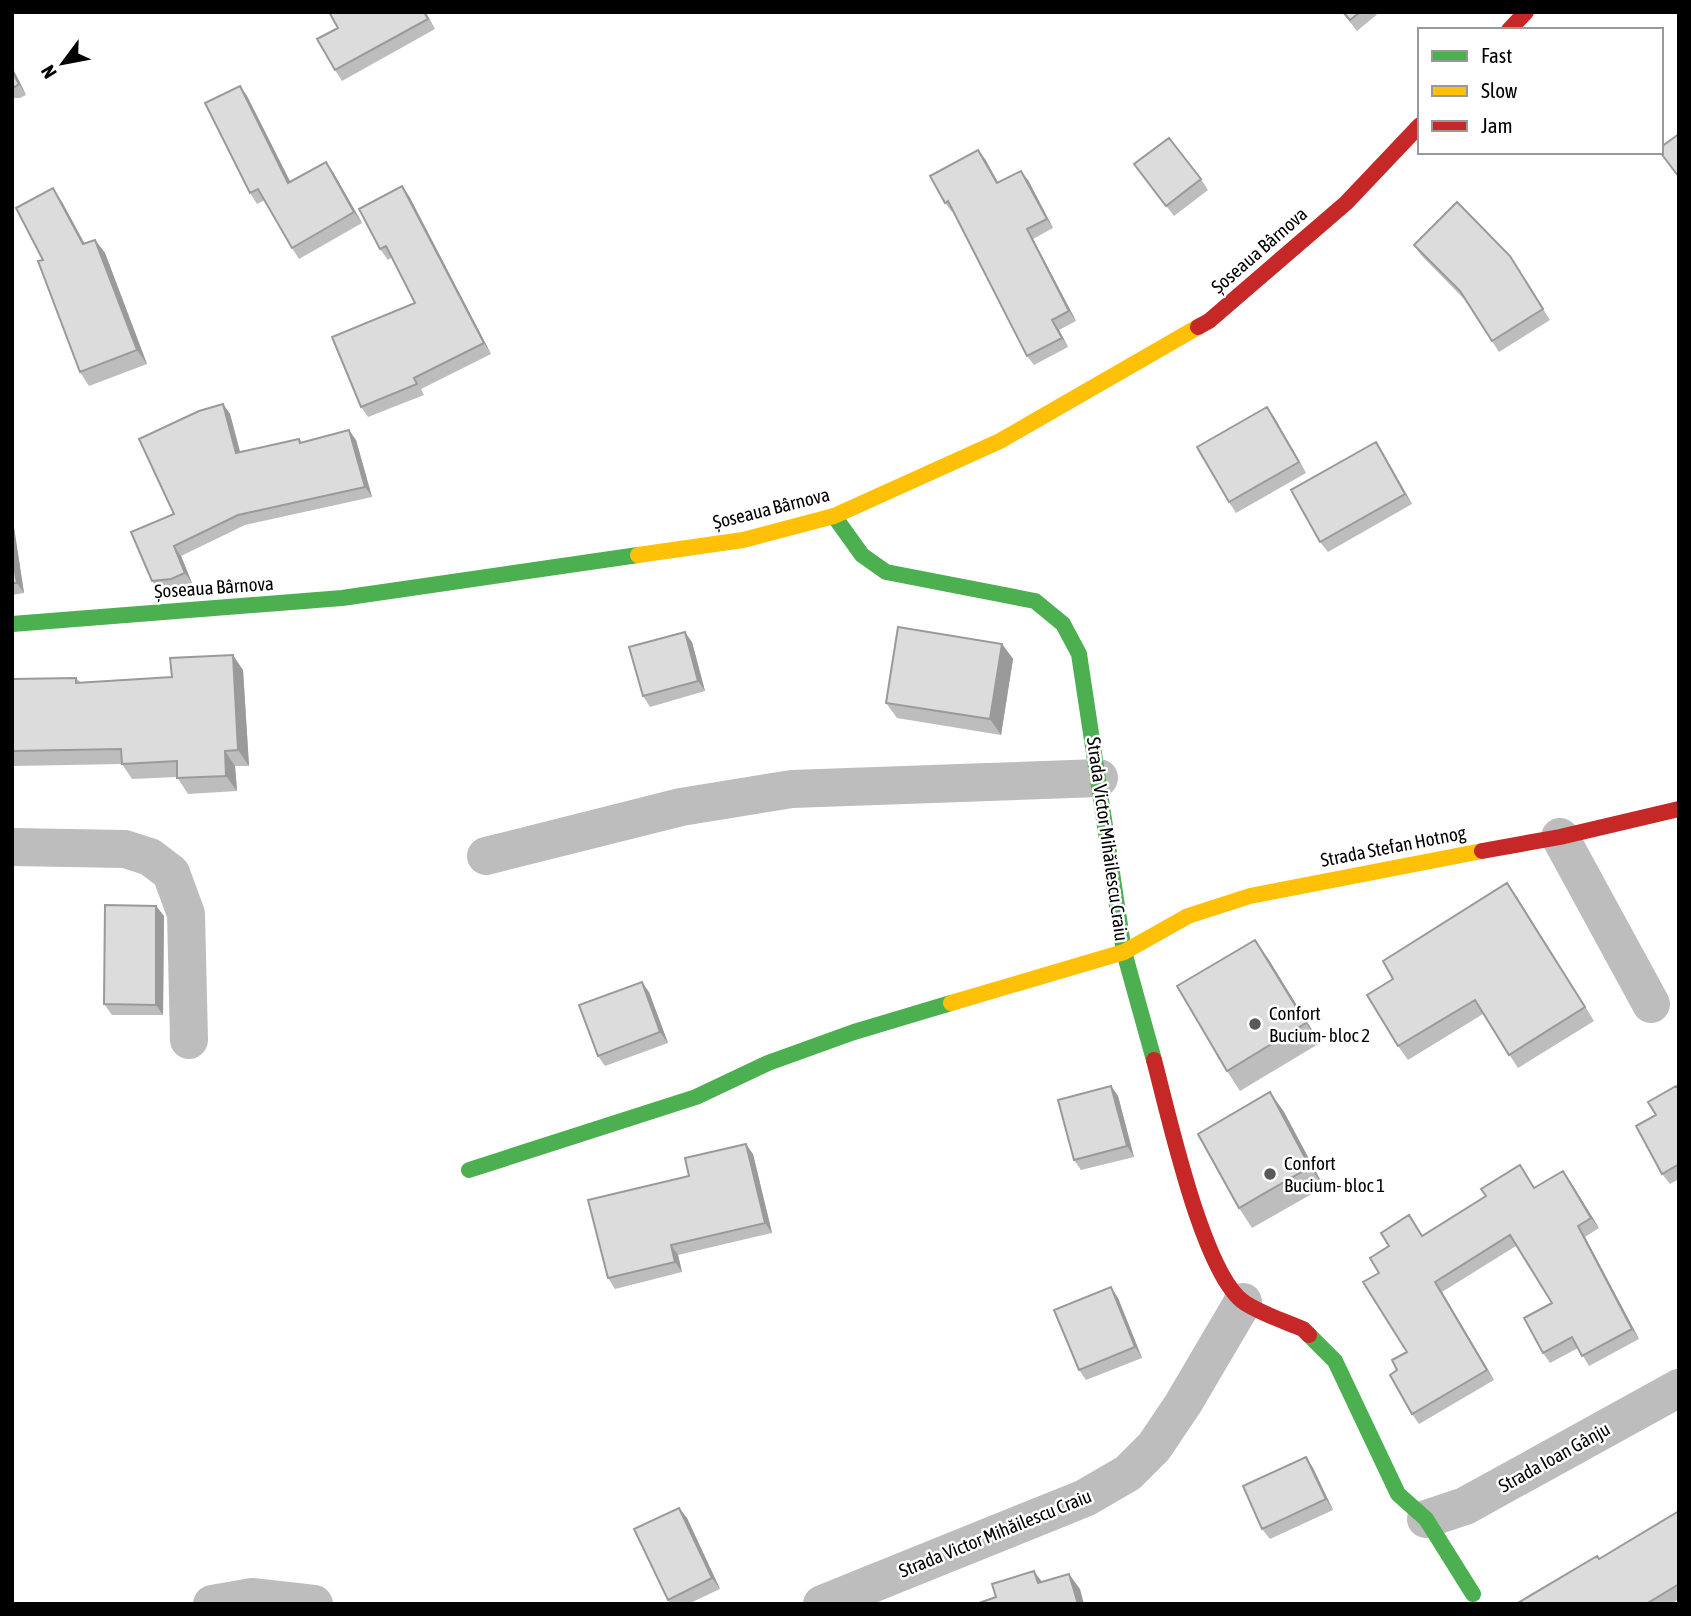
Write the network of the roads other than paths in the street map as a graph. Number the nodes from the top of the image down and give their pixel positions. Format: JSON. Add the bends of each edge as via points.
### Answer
{"nodes":[{"id":1,"x":1526,"y":12,"type":"edge"},
{"id":2,"x":1511,"y":28,"type":"edge"},
{"id":3,"x":1418,"y":127,"type":"edge"},
{"id":4,"x":834,"y":516,"type":"junction"},
{"id":5,"x":12,"y":624,"type":"edge"},
{"id":6,"x":1099,"y":778,"type":"junction"},
{"id":7,"x":1679,"y":809,"type":"edge"},
{"id":8,"x":1560,"y":837,"type":"junction"},
{"id":9,"x":12,"y":847,"type":"edge"},
{"id":10,"x":486,"y":856,"type":"dead end"},
{"id":11,"x":1124,"y":952,"type":"junction"},
{"id":12,"x":1651,"y":1004,"type":"dead end"},
{"id":13,"x":189,"y":1040,"type":"dead end"},
{"id":14,"x":469,"y":1170,"type":"dead end"},
{"id":15,"x":1243,"y":1302,"type":"junction"},
{"id":16,"x":1679,"y":1388,"type":"edge"},
{"id":17,"x":1426,"y":1519,"type":"junction"},
{"id":18,"x":1473,"y":1594,"type":"dead end"},
{"id":19,"x":212,"y":1604,"type":"edge"},
{"id":20,"x":314,"y":1604,"type":"edge"},
{"id":21,"x":822,"y":1604,"type":"edge"}],
"edges":[{"from":1,"to":2,"type":"street"},
{"from":3,"to":4,"type":"street","name":"Șoseaua Bârnova","via":[[1346,203],[1209,321],[1000,441]]},
{"from":4,"to":5,"type":"street","name":"Șoseaua Bârnova","via":[[743,540],[342,598]]},
{"from":4,"to":6,"type":"street","name":"Strada Victor Mihăilescu Craiu","via":[[862,555],[886,572],[1035,601],[1063,624],[1079,654]]},
{"from":6,"to":10,"type":"street","via":[[792,789],[681,807]]},
{"from":6,"to":11,"type":"street","name":"Strada Victor Mihăilescu Craiu"},
{"from":7,"to":8,"type":"street","name":"Strada Stefan Hotnog"},
{"from":8,"to":11,"type":"street","name":"Strada Stefan Hotnog","via":[[1250,897],[1188,916]]},
{"from":8,"to":12,"type":"street"},
{"from":9,"to":13,"type":"street","via":[[125,849],[150,857],[171,873],[186,914]]},
{"from":11,"to":14,"type":"street","name":"Strada Stefan Hotnog","via":[[854,1032],[768,1063],[696,1097]]},
{"from":11,"to":15,"type":"street","name":"Strada Victor Mihăilescu Craiu","via":[[1202,1234],[1225,1281]]},
{"from":15,"to":17,"type":"street","name":"Strada Victor Mihăilescu Craiu","via":[[1303,1329],[1335,1361],[1398,1494]]},
{"from":15,"to":21,"type":"street","name":"Strada Victor Mihăilescu Craiu","via":[[1184,1404],[1154,1447],[1128,1473],[1085,1498]]},
{"from":16,"to":17,"type":"street","name":"Strada Ioan Gânju","via":[[1465,1506]]},
{"from":17,"to":18,"type":"street","name":"Strada Victor Mihăilescu Craiu"},
{"from":19,"to":20,"type":"street","via":[[251,1597]]}]}
